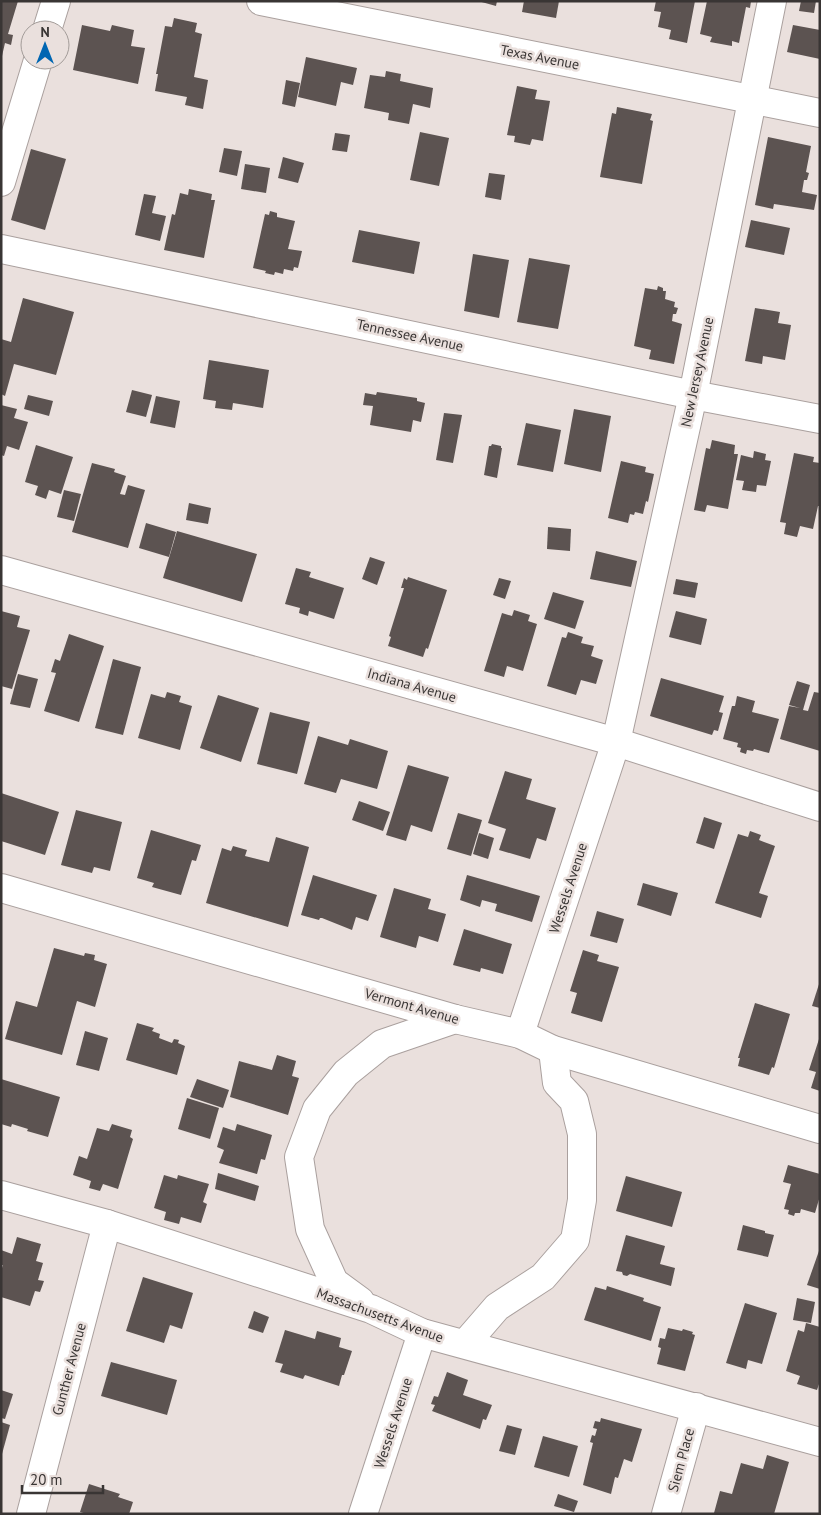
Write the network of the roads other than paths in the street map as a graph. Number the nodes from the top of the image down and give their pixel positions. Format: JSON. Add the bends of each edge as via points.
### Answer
{"nodes":[{"id":1,"x":56,"y":1,"type":"edge"},
{"id":2,"x":261,"y":1,"type":"edge"},
{"id":3,"x":772,"y":1,"type":"edge"},
{"id":4,"x":50,"y":20,"type":"edge"},
{"id":5,"x":35,"y":70,"type":"edge"},
{"id":6,"x":752,"y":100,"type":"junction"},
{"id":7,"x":820,"y":113,"type":"edge"},
{"id":8,"x":1,"y":182,"type":"edge"},
{"id":9,"x":1,"y":249,"type":"edge"},
{"id":10,"x":693,"y":395,"type":"junction"},
{"id":11,"x":820,"y":419,"type":"edge"},
{"id":12,"x":1,"y":570,"type":"edge"},
{"id":13,"x":616,"y":742,"type":"junction"},
{"id":14,"x":820,"y":807,"type":"edge"},
{"id":15,"x":1,"y":888,"type":"edge"},
{"id":16,"x":455,"y":1019,"type":"junction"},
{"id":17,"x":520,"y":1034,"type":"junction"},
{"id":18,"x":553,"y":1050,"type":"junction"},
{"id":19,"x":820,"y":1129,"type":"edge"},
{"id":20,"x":1,"y":1195,"type":"edge"},
{"id":21,"x":106,"y":1224,"type":"junction"},
{"id":22,"x":371,"y":1309,"type":"junction"},
{"id":23,"x":422,"y":1333,"type":"junction"},
{"id":24,"x":465,"y":1344,"type":"junction"},
{"id":25,"x":696,"y":1407,"type":"junction"},
{"id":26,"x":820,"y":1442,"type":"edge"},
{"id":27,"x":31,"y":1514,"type":"edge"},
{"id":28,"x":363,"y":1514,"type":"edge"},
{"id":29,"x":666,"y":1514,"type":"edge"}],
"edges":[{"from":1,"to":4,"type":"street"},
{"from":2,"to":6,"type":"street","name":"Texas Avenue"},
{"from":3,"to":6,"type":"street","name":"New Jersey Avenue"},
{"from":5,"to":8,"type":"street"},
{"from":6,"to":7,"type":"street","name":"Texas Avenue"},
{"from":6,"to":10,"type":"street","name":"New Jersey Avenue"},
{"from":9,"to":10,"type":"street","name":"Tennessee Avenue"},
{"from":10,"to":11,"type":"street","name":"Tennessee Avenue"},
{"from":10,"to":13,"type":"street","name":"New Jersey Avenue"},
{"from":12,"to":13,"type":"street","name":"Indiana Avenue"},
{"from":13,"to":14,"type":"street","name":"Indiana Avenue"},
{"from":13,"to":17,"type":"street","name":"Wessels Avenue"},
{"from":15,"to":16,"type":"street","name":"Vermont Avenue"},
{"from":16,"to":17,"type":"street","name":"Vermont Avenue"},
{"from":16,"to":22,"type":"street","via":[[382,1044],[346,1073],[317,1109],[299,1157],[310,1229],[334,1282]]},
{"from":17,"to":18,"type":"street","name":"Vermont Avenue"},
{"from":18,"to":19,"type":"street","name":"Vermont Avenue"},
{"from":18,"to":24,"type":"street","via":[[557,1084],[574,1101],[582,1134],[582,1200],[575,1240],[544,1277],[497,1307]]},
{"from":20,"to":21,"type":"street","name":"Massachusetts Avenue"},
{"from":21,"to":22,"type":"street","name":"Massachusetts Avenue"},
{"from":21,"to":27,"type":"street","name":"Gunther Avenue"},
{"from":22,"to":23,"type":"street","name":"Massachusetts Avenue"},
{"from":23,"to":24,"type":"street","name":"Massachusetts Avenue"},
{"from":23,"to":28,"type":"street","name":"Wessels Avenue"},
{"from":24,"to":25,"type":"street","name":"Massachusetts Avenue"},
{"from":25,"to":26,"type":"street","name":"Massachusetts Avenue"},
{"from":25,"to":29,"type":"street","name":"Siem Place"}]}
